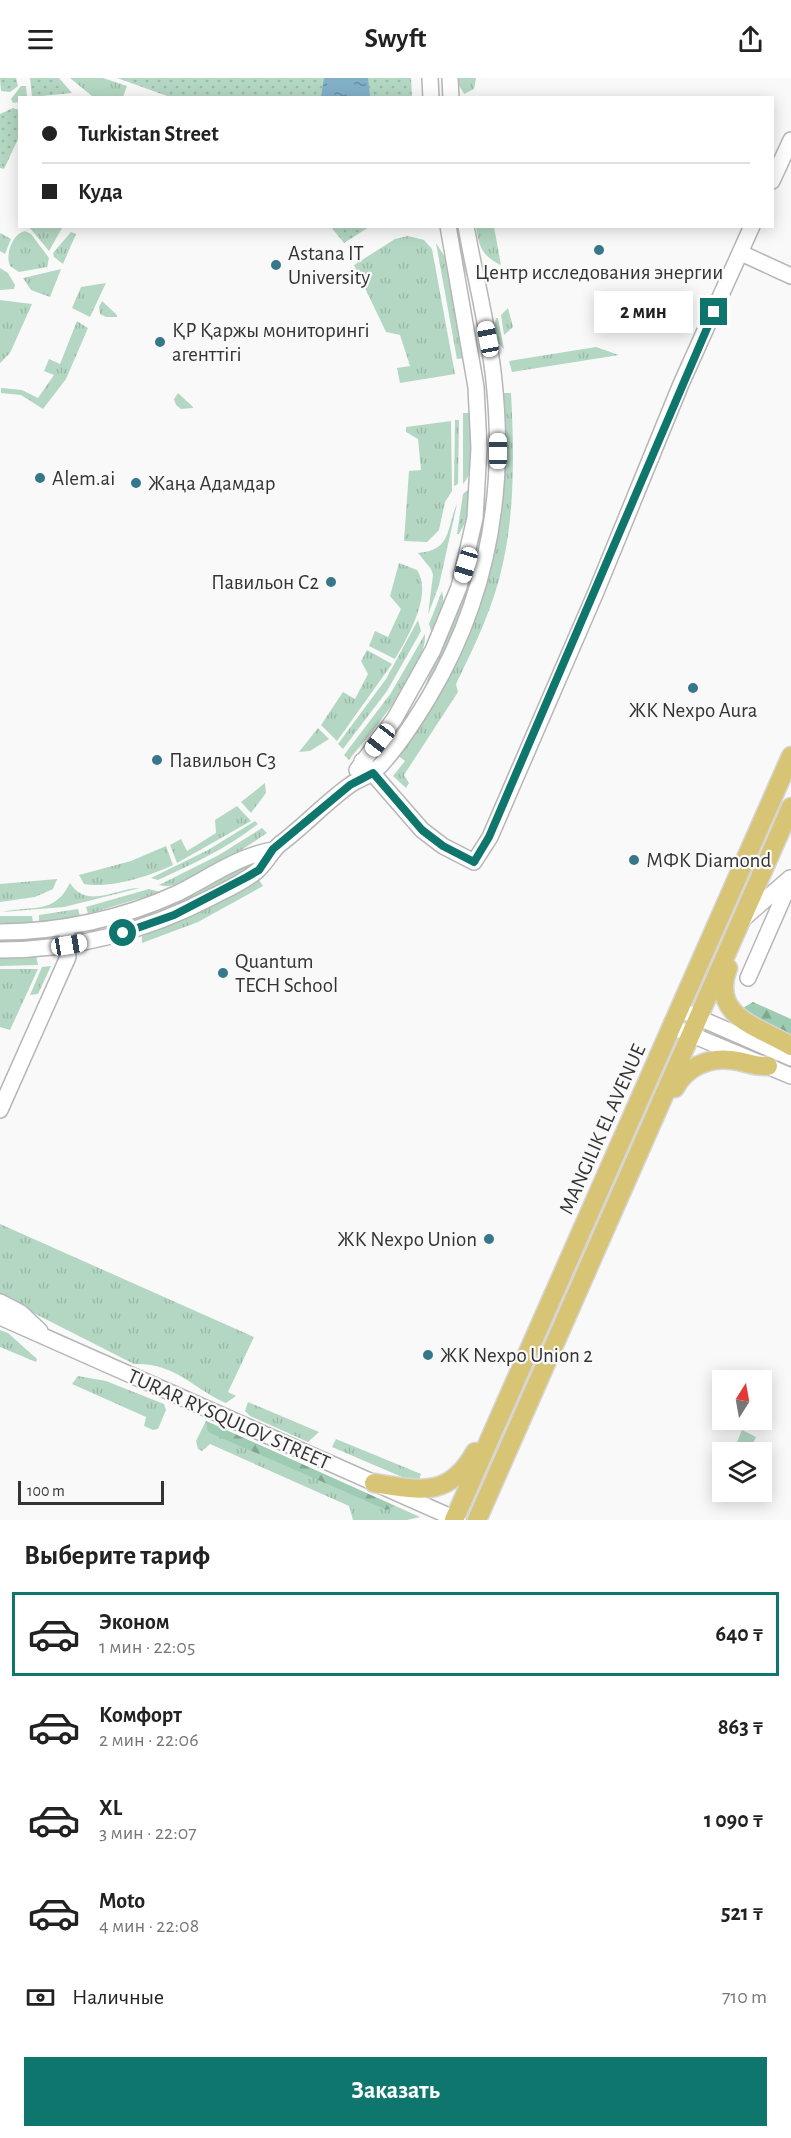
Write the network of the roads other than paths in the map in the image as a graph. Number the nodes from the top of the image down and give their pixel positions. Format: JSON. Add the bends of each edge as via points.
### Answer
{"nodes":[{"id":1,"x":430,"y":78,"type":"edge"},
{"id":2,"x":450,"y":78,"type":"edge"},
{"id":3,"x":431,"y":96,"type":"edge"},
{"id":4,"x":451,"y":96,"type":"edge"},
{"id":5,"x":791,"y":140,"type":"edge"},
{"id":6,"x":774,"y":177,"type":"edge"},
{"id":7,"x":448,"y":228,"type":"edge"},
{"id":8,"x":466,"y":228,"type":"edge"},
{"id":9,"x":751,"y":228,"type":"edge"},
{"id":10,"x":741,"y":253,"type":"junction"},
{"id":11,"x":791,"y":276,"type":"edge"},
{"id":12,"x":791,"y":756,"type":"edge"},
{"id":13,"x":362,"y":761,"type":"junction"},
{"id":14,"x":373,"y":773,"type":"junction"},
{"id":15,"x":350,"y":785,"type":"junction"},
{"id":16,"x":791,"y":807,"type":"edge"},
{"id":17,"x":273,"y":849,"type":"junction"},
{"id":18,"x":791,"y":879,"type":"edge"},
{"id":19,"x":66,"y":926,"type":"junction"},
{"id":20,"x":739,"y":926,"type":"junction"},
{"id":21,"x":0,"y":932,"type":"edge"},
{"id":22,"x":69,"y":945,"type":"junction"},
{"id":23,"x":0,"y":950,"type":"edge"},
{"id":24,"x":748,"y":978,"type":"dead end"},
{"id":25,"x":681,"y":1010,"type":"junction"},
{"id":26,"x":700,"y":1018,"type":"junction"},
{"id":27,"x":673,"y":1027,"type":"junction"},
{"id":28,"x":692,"y":1035,"type":"junction"},
{"id":29,"x":791,"y":1047,"type":"edge"},
{"id":30,"x":791,"y":1058,"type":"edge"},
{"id":31,"x":768,"y":1066,"type":"junction"},
{"id":32,"x":791,"y":1076,"type":"edge"},
{"id":33,"x":0,"y":1110,"type":"edge"},
{"id":34,"x":649,"y":1130,"type":"junction"},
{"id":35,"x":0,"y":1302,"type":"edge"},
{"id":36,"x":0,"y":1317,"type":"edge"},
{"id":37,"x":49,"y":1340,"type":"junction"},
{"id":38,"x":517,"y":1378,"type":"junction"},
{"id":39,"x":374,"y":1483,"type":"junction"},
{"id":40,"x":456,"y":1520,"type":"edge"},
{"id":41,"x":477,"y":1520,"type":"edge"}],
"edges":[{"from":1,"to":3,"type":"street"},
{"from":2,"to":4,"type":"street"},
{"from":5,"to":6,"type":"street"},
{"from":7,"to":13,"type":"street","via":[[476,387],[479,448],[475,518],[459,587],[434,650],[395,718]]},
{"from":8,"to":14,"type":"street","via":[[495,384],[497,471],[490,540],[472,606],[446,667],[408,729]]},
{"from":9,"to":10,"type":"street"},
{"from":10,"to":11,"type":"street"},
{"from":10,"to":14,"type":"street","via":[[489,837],[474,862],[422,830]]},
{"from":12,"to":25,"type":"main road","name":"MANGILIK EL AVENUE"},
{"from":13,"to":14,"type":"street"},
{"from":13,"to":15,"type":"street"},
{"from":14,"to":15,"type":"street"},
{"from":15,"to":17,"type":"street"},
{"from":16,"to":20,"type":"main road","name":"MANGILIK EL AVENUE"},
{"from":17,"to":19,"type":"street","via":[[248,854],[159,901]]},
{"from":17,"to":22,"type":"street","via":[[259,870],[174,915]]},
{"from":18,"to":20,"type":"street"},
{"from":18,"to":24,"type":"street"},
{"from":19,"to":21,"type":"street"},
{"from":19,"to":22,"type":"street"},
{"from":20,"to":26,"type":"main road","name":"MANGILIK EL AVENUE"},
{"from":20,"to":29,"type":"main road","via":[[724,981],[727,1001],[746,1024]]},
{"from":22,"to":23,"type":"street"},
{"from":22,"to":33,"type":"street","via":[[66,962]]},
{"from":25,"to":26,"type":"street"},
{"from":25,"to":27,"type":"main road","name":"MANGILIK EL AVENUE"},
{"from":26,"to":28,"type":"main road","name":"MANGILIK EL AVENUE"},
{"from":26,"to":30,"type":"street"},
{"from":27,"to":28,"type":"street"},
{"from":27,"to":38,"type":"main road","name":"MANGILIK EL AVENUE"},
{"from":28,"to":31,"type":"street"},
{"from":28,"to":34,"type":"main road","name":"MANGILIK EL AVENUE"},
{"from":31,"to":32,"type":"street"},
{"from":31,"to":34,"type":"main road","via":[[731,1060],[699,1064],[679,1080]]},
{"from":34,"to":41,"type":"main road","name":"MANGILIK EL AVENUE"},
{"from":35,"to":37,"type":"street","via":[[21,1313]]},
{"from":36,"to":37,"type":"street","name":"TURAR RYSQULOV STREET"},
{"from":37,"to":39,"type":"street","name":"TURAR RYSQULOV STREET"},
{"from":38,"to":39,"type":"main road","via":[[470,1462],[457,1477],[434,1489]]},
{"from":38,"to":40,"type":"main road","name":"MANGILIK EL AVENUE"},
{"from":39,"to":40,"type":"street","name":"TURAR RYSQULOV STREET"}]}
